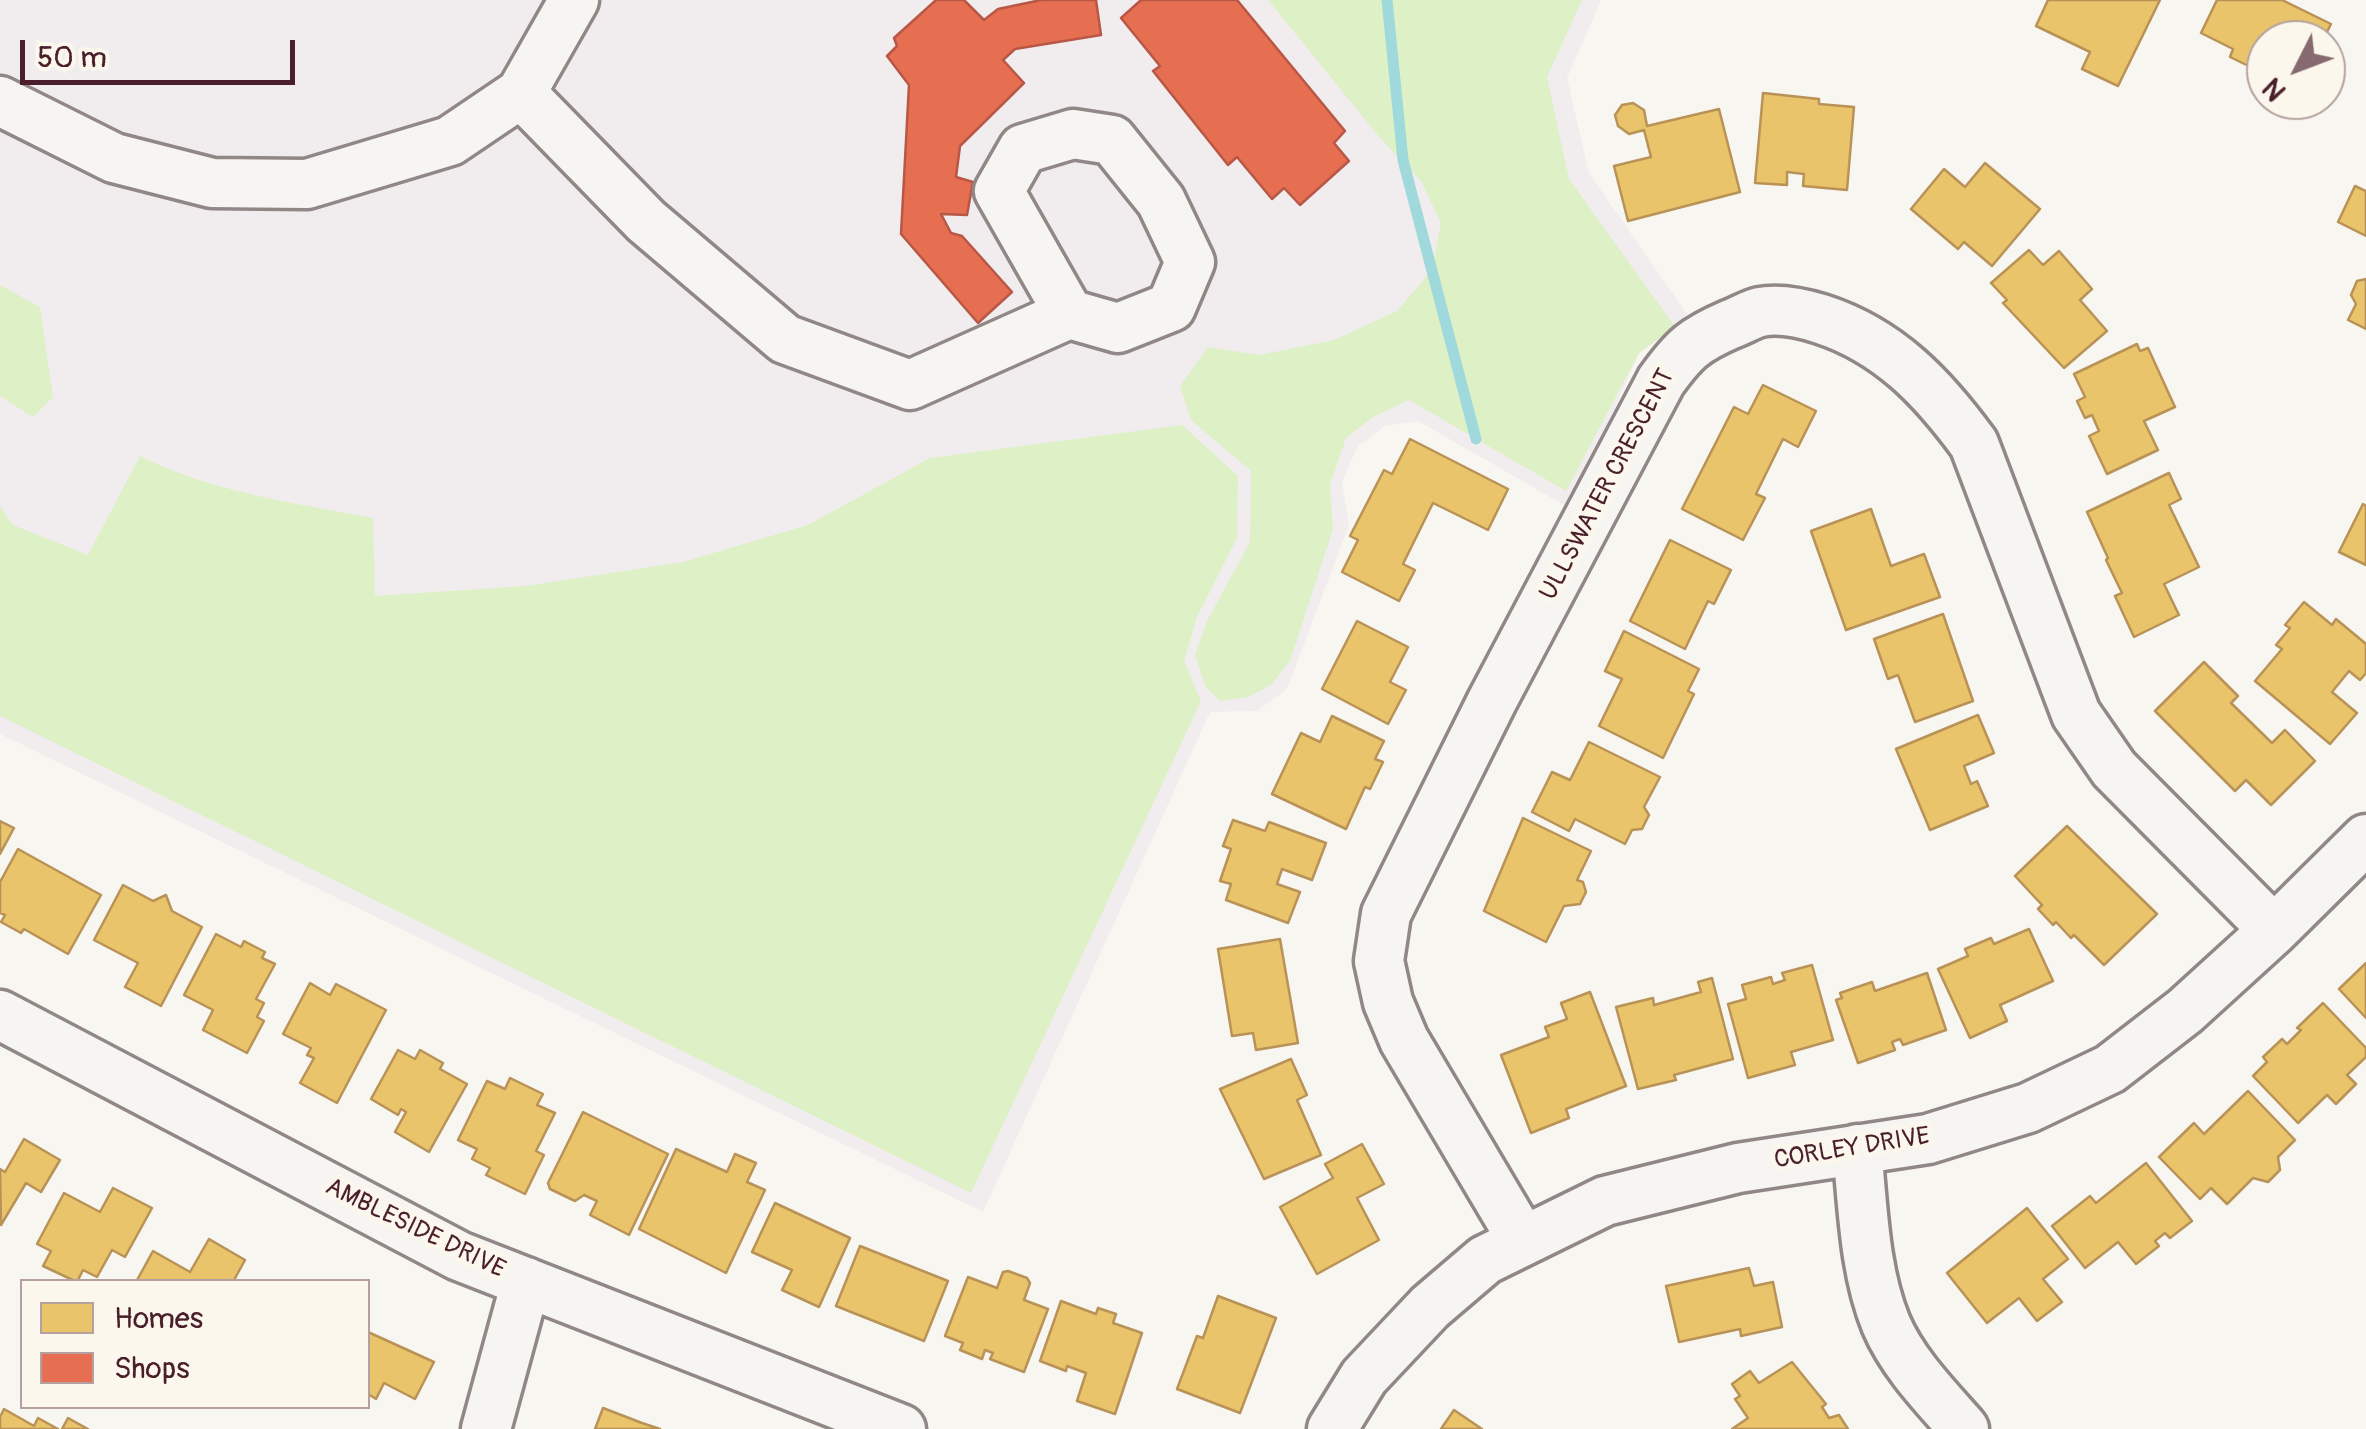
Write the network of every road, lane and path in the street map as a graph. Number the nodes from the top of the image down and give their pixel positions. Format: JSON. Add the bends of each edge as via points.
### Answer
{"nodes":[{"id":1,"x":574,"y":0,"type":"edge"},
{"id":2,"x":521,"y":93,"type":"junction"},
{"id":3,"x":0,"y":100,"type":"edge"},
{"id":4,"x":1069,"y":314,"type":"dead end"},
{"id":5,"x":2366,"y":838,"type":"edge"},
{"id":6,"x":2274,"y":930,"type":"junction"},
{"id":7,"x":0,"y":1015,"type":"edge"},
{"id":8,"x":1857,"y":1150,"type":"junction"},
{"id":9,"x":1523,"y":1241,"type":"junction"},
{"id":10,"x":526,"y":1282,"type":"junction"},
{"id":11,"x":486,"y":1429,"type":"edge"},
{"id":12,"x":902,"y":1429,"type":"edge"},
{"id":13,"x":1332,"y":1429,"type":"edge"},
{"id":14,"x":1964,"y":1429,"type":"edge"}],
"edges":[{"from":1,"to":2,"type":"street"},
{"from":2,"to":3,"type":"street","via":[[450,141],[306,184],[212,183],[114,158]]},
{"from":2,"to":4,"type":"street","via":[[646,221],[785,339],[910,385]]},
{"from":5,"to":6,"type":"street","name":"CORLEY DRIVE"},
{"from":6,"to":8,"type":"street","name":"CORLEY DRIVE","via":[[2110,1069],[2028,1108],[1928,1139]]},
{"from":6,"to":9,"type":"street","name":"ULLSWATER CRESCENT","via":[[2114,769],[2076,714],[1974,444],[1953,416],[1910,368],[1875,342],[1799,312],[1761,312],[1683,350],[1661,382],[1386,914],[1379,961],[1388,1002]]},
{"from":7,"to":10,"type":"street","name":"AMBLESIDE DRIVE","via":[[459,1256]]},
{"from":8,"to":9,"type":"street","name":"CORLEY DRIVE","via":[[1738,1168],[1605,1200]]},
{"from":8,"to":14,"type":"street","via":[[1870,1268],[1887,1325]]},
{"from":9,"to":13,"type":"street","name":"CORLEY DRIVE","via":[[1486,1260],[1430,1306],[1364,1377]]},
{"from":10,"to":11,"type":"street"},
{"from":10,"to":12,"type":"street","name":"AMBLESIDE DRIVE"}]}
